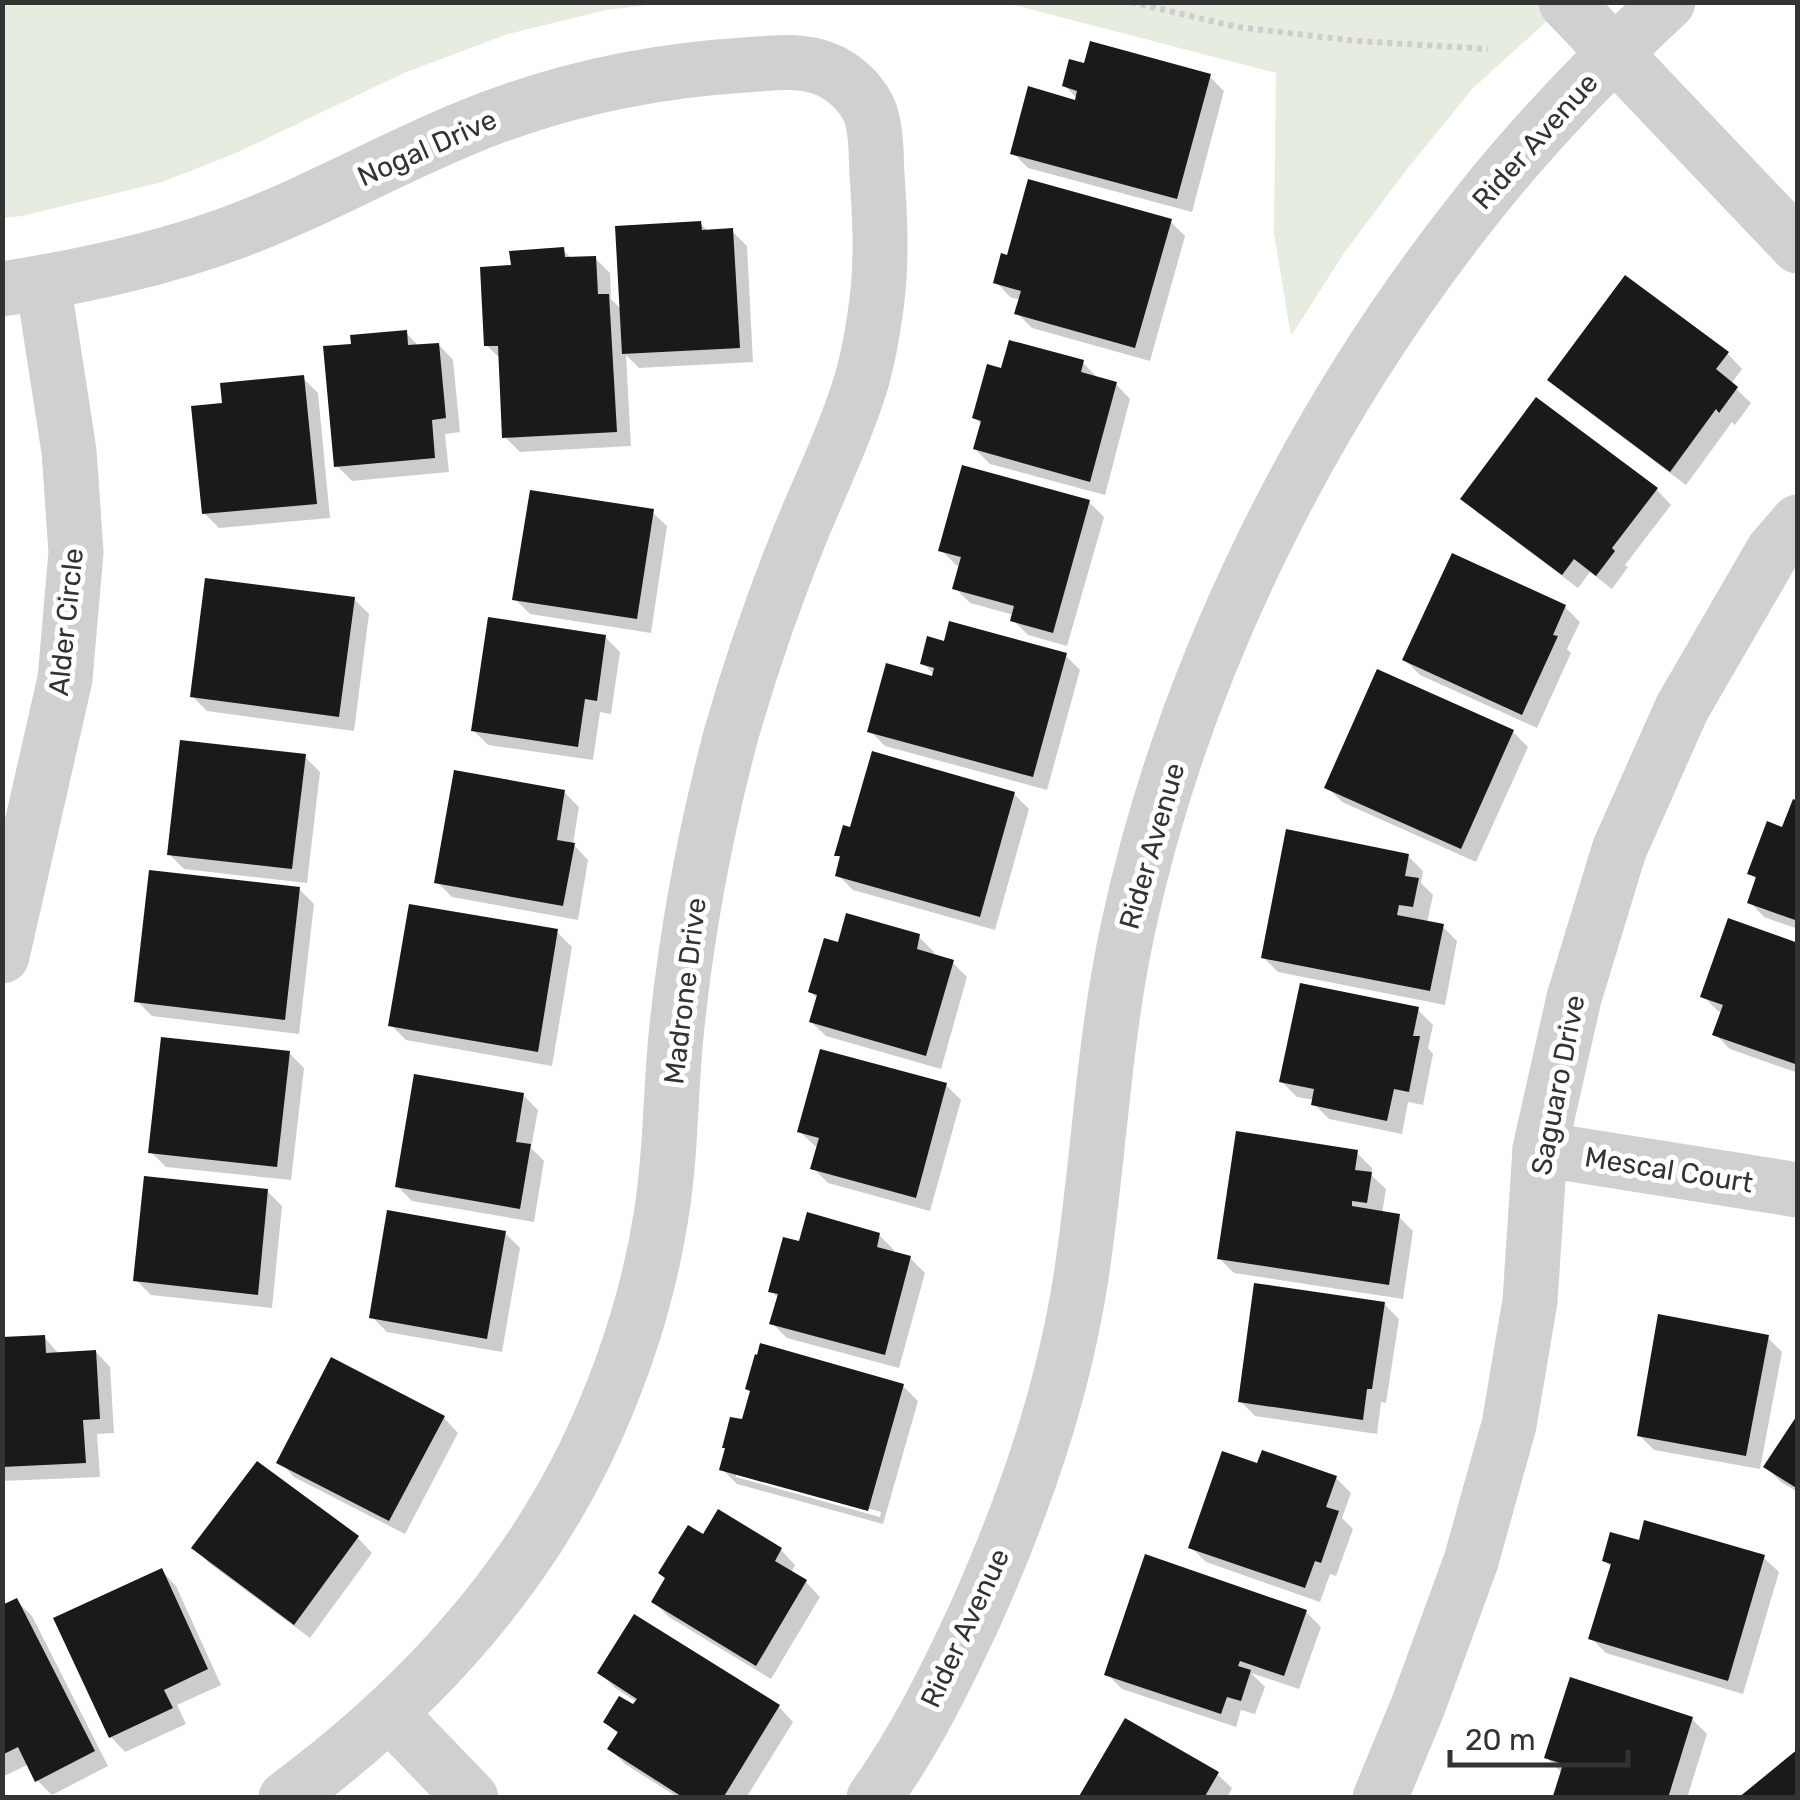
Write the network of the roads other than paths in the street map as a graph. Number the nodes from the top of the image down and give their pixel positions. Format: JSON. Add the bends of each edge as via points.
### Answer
{"nodes":[{"id":1,"x":1566,"y":2,"type":"edge"},
{"id":2,"x":1668,"y":2,"type":"edge"},
{"id":3,"x":1613,"y":53,"type":"junction"},
{"id":4,"x":856,"y":89,"type":"joint"},
{"id":5,"x":1798,"y":246,"type":"edge"},
{"id":6,"x":23,"y":286,"type":"edge"},
{"id":7,"x":1798,"y":522,"type":"edge"},
{"id":8,"x":2,"y":956,"type":"edge"},
{"id":9,"x":1540,"y":1149,"type":"junction"},
{"id":10,"x":1798,"y":1190,"type":"edge"},
{"id":11,"x":390,"y":1714,"type":"junction"},
{"id":12,"x":286,"y":1798,"type":"edge"},
{"id":13,"x":470,"y":1798,"type":"edge"},
{"id":14,"x":874,"y":1798,"type":"edge"},
{"id":15,"x":1380,"y":1798,"type":"edge"}],
"edges":[{"from":1,"to":3,"type":"street"},
{"from":2,"to":3,"type":"street","name":"Rider Avenue"},
{"from":3,"to":5,"type":"street"},
{"from":3,"to":14,"type":"street","name":"Rider Avenue","via":[[1476,205],[1419,282],[1316,445],[1222,636],[1166,788],[1128,928],[1081,1279],[1065,1364],[1032,1475],[948,1674]]},
{"from":4,"to":6,"type":"street","name":"Nogal Drive","via":[[820,66],[798,62],[638,76],[575,90],[463,128],[229,234]]},
{"from":4,"to":11,"type":"street","name":"Madrone Drive","via":[[871,113],[881,228],[871,344],[731,736],[688,935],[662,1211],[637,1326],[552,1514],[482,1613]]},
{"from":6,"to":8,"type":"street","name":"Alder Circle","via":[[69,451],[76,552],[65,678]]},
{"from":7,"to":9,"type":"street","name":"Saguaro Drive","via":[[1773,551],[1682,708],[1619,850],[1574,998]]},
{"from":9,"to":10,"type":"street","name":"Mescal Court"},
{"from":9,"to":15,"type":"street","name":"Saguaro Drive","via":[[1530,1301],[1509,1425],[1471,1561]]},
{"from":11,"to":12,"type":"street","name":"Madrone Drive"},
{"from":11,"to":13,"type":"street"}]}
